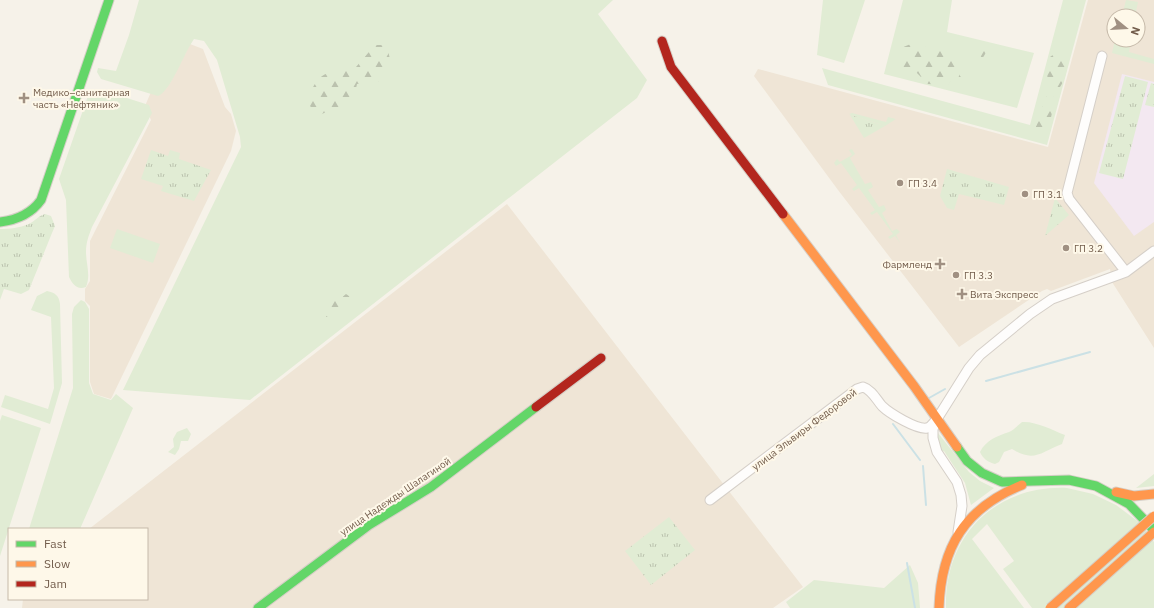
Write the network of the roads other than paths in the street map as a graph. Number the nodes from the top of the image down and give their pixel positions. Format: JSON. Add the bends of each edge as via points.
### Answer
{"nodes":[{"id":1,"x":109,"y":0,"type":"edge"},
{"id":2,"x":662,"y":41,"type":"dead end"},
{"id":3,"x":1102,"y":56,"type":"dead end"},
{"id":4,"x":0,"y":222,"type":"edge"},
{"id":5,"x":1154,"y":251,"type":"edge"},
{"id":6,"x":1126,"y":272,"type":"junction"},
{"id":7,"x":601,"y":358,"type":"dead end"},
{"id":8,"x":937,"y":419,"type":"junction"},
{"id":9,"x":1041,"y":481,"type":"junction"},
{"id":10,"x":1096,"y":486,"type":"junction"},
{"id":11,"x":1154,"y":494,"type":"edge"},
{"id":12,"x":710,"y":500,"type":"dead end"},
{"id":13,"x":1154,"y":516,"type":"edge"},
{"id":14,"x":1154,"y":531,"type":"edge"},
{"id":15,"x":957,"y":535,"type":"junction"},
{"id":16,"x":258,"y":608,"type":"edge"},
{"id":17,"x":939,"y":608,"type":"edge"},
{"id":18,"x":1050,"y":608,"type":"edge"},
{"id":19,"x":1069,"y":608,"type":"edge"}],
"edges":[{"from":1,"to":4,"type":"main road","via":[[41,200],[38,206],[26,215]]},
{"from":2,"to":8,"type":"main road","via":[[671,67]]},
{"from":3,"to":6,"type":"street","via":[[1067,193]]},
{"from":5,"to":6,"type":"street"},
{"from":6,"to":8,"type":"street","via":[[1052,299],[1030,314],[980,355]]},
{"from":7,"to":16,"type":"main road","name":"улица Надежды Шалагиной","via":[[431,487],[369,525]]},
{"from":8,"to":9,"type":"main road","via":[[967,461],[982,473],[1007,482]]},
{"from":8,"to":12,"type":"street","name":"улица Эльвиры Федоровой","via":[[926,429],[919,427],[894,415],[883,407],[868,389],[862,387]]},
{"from":8,"to":15,"type":"street","via":[[933,429],[934,445],[940,459],[957,482],[962,499],[962,514]]},
{"from":9,"to":10,"type":"main road","via":[[1069,480]]},
{"from":9,"to":15,"type":"main road","via":[[1016,487],[996,497],[974,514]]},
{"from":10,"to":11,"type":"main road","via":[[1129,495]]},
{"from":10,"to":14,"type":"main road","via":[[1129,504]]},
{"from":13,"to":18,"type":"main road","bridge":true},
{"from":14,"to":19,"type":"main road"},
{"from":15,"to":17,"type":"main road","via":[[941,573]]}]}
